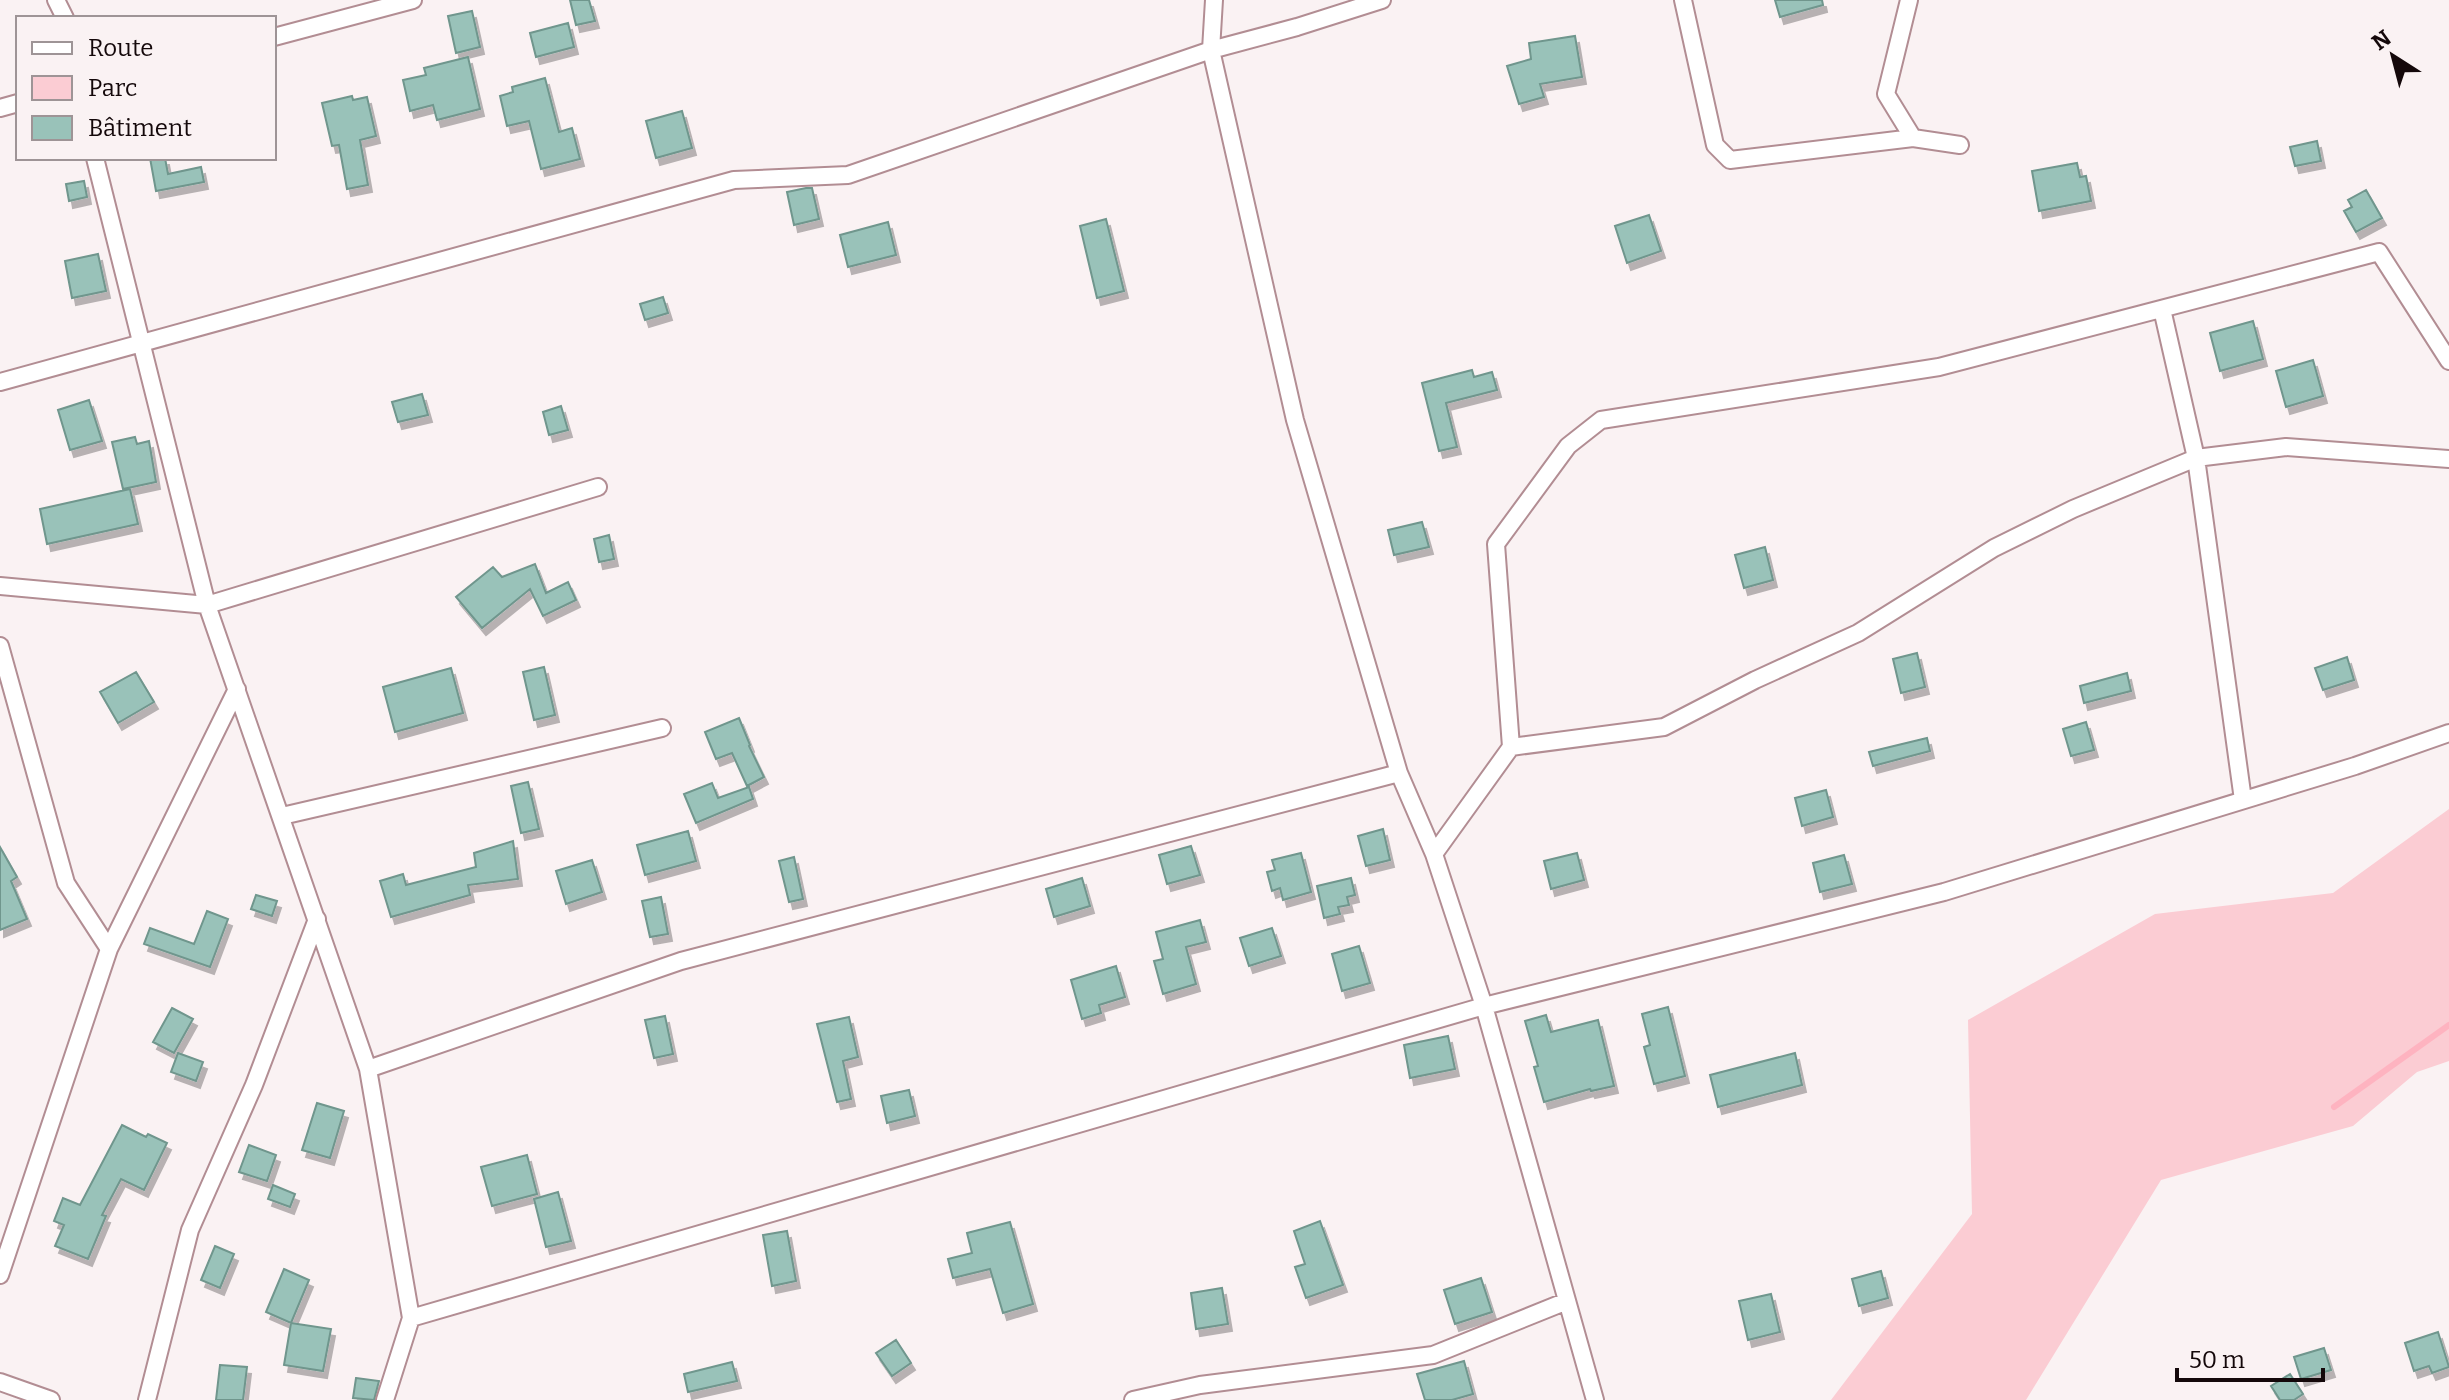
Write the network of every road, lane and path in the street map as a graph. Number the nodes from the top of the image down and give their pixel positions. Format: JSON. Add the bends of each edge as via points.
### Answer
{"nodes":[{"id":1,"x":413,"y":0,"type":"edge"},
{"id":2,"x":1214,"y":0,"type":"edge"},
{"id":3,"x":1382,"y":0,"type":"edge"},
{"id":4,"x":1683,"y":0,"type":"edge"},
{"id":5,"x":1909,"y":0,"type":"edge"},
{"id":6,"x":276,"y":36,"type":"edge"},
{"id":7,"x":1211,"y":50,"type":"junction"},
{"id":8,"x":1913,"y":138,"type":"junction"},
{"id":9,"x":1960,"y":145,"type":"dead end"},
{"id":10,"x":95,"y":160,"type":"edge"},
{"id":11,"x":2162,"y":309,"type":"junction"},
{"id":12,"x":141,"y":343,"type":"junction"},
{"id":13,"x":2449,"y":361,"type":"edge"},
{"id":14,"x":0,"y":382,"type":"edge"},
{"id":15,"x":2196,"y":458,"type":"junction"},
{"id":16,"x":2449,"y":459,"type":"edge"},
{"id":17,"x":598,"y":487,"type":"dead end"},
{"id":18,"x":0,"y":586,"type":"edge"},
{"id":19,"x":207,"y":605,"type":"junction"},
{"id":20,"x":0,"y":646,"type":"edge"},
{"id":21,"x":237,"y":689,"type":"junction"},
{"id":22,"x":662,"y":728,"type":"dead end"},
{"id":23,"x":2449,"y":733,"type":"edge"},
{"id":24,"x":1511,"y":747,"type":"junction"},
{"id":25,"x":1399,"y":773,"type":"junction"},
{"id":26,"x":2243,"y":800,"type":"junction"},
{"id":27,"x":282,"y":816,"type":"junction"},
{"id":28,"x":1434,"y":854,"type":"junction"},
{"id":29,"x":317,"y":919,"type":"junction"},
{"id":30,"x":109,"y":949,"type":"junction"},
{"id":31,"x":1484,"y":1006,"type":"junction"},
{"id":32,"x":368,"y":1069,"type":"junction"},
{"id":33,"x":0,"y":1275,"type":"edge"},
{"id":34,"x":1567,"y":1301,"type":"junction"},
{"id":35,"x":411,"y":1318,"type":"junction"},
{"id":36,"x":0,"y":1382,"type":"edge"},
{"id":37,"x":51,"y":1400,"type":"edge"},
{"id":38,"x":147,"y":1400,"type":"edge"},
{"id":39,"x":385,"y":1400,"type":"edge"},
{"id":40,"x":1133,"y":1400,"type":"edge"},
{"id":41,"x":1595,"y":1400,"type":"edge"}],
"edges":[{"from":1,"to":6,"type":"street"},
{"from":2,"to":7,"type":"street"},
{"from":3,"to":7,"type":"street"},
{"from":4,"to":8,"type":"street","via":[[1715,145],[1730,160]]},
{"from":5,"to":8,"type":"street","via":[[1886,94]]},
{"from":7,"to":12,"type":"street","via":[[848,175],[734,180]]},
{"from":7,"to":25,"type":"street","via":[[1295,420]]},
{"from":8,"to":9,"type":"street"},
{"from":10,"to":12,"type":"street"},
{"from":11,"to":13,"type":"street","via":[[2379,252]]},
{"from":11,"to":15,"type":"street"},
{"from":11,"to":24,"type":"street","via":[[1939,367],[1601,420],[1568,446],[1496,544]]},
{"from":12,"to":14,"type":"street"},
{"from":12,"to":19,"type":"street"},
{"from":15,"to":16,"type":"street","via":[[2286,447]]},
{"from":15,"to":24,"type":"street","via":[[2007,541],[1858,633],[1664,727]]},
{"from":15,"to":26,"type":"street"},
{"from":17,"to":19,"type":"street"},
{"from":18,"to":19,"type":"street"},
{"from":19,"to":21,"type":"street"},
{"from":20,"to":30,"type":"street","via":[[66,883]]},
{"from":21,"to":27,"type":"street"},
{"from":21,"to":30,"type":"street"},
{"from":22,"to":27,"type":"street"},
{"from":23,"to":26,"type":"street"},
{"from":24,"to":28,"type":"street"},
{"from":25,"to":28,"type":"street"},
{"from":25,"to":32,"type":"street","via":[[681,961]]},
{"from":26,"to":31,"type":"street","via":[[1944,892]]},
{"from":27,"to":29,"type":"street"},
{"from":28,"to":31,"type":"street"},
{"from":29,"to":32,"type":"street"},
{"from":29,"to":38,"type":"street","via":[[254,1085],[190,1230]]},
{"from":30,"to":33,"type":"street"},
{"from":31,"to":34,"type":"street"},
{"from":31,"to":35,"type":"street"},
{"from":32,"to":35,"type":"street"},
{"from":34,"to":40,"type":"street","via":[[1433,1355],[1200,1385]]},
{"from":34,"to":41,"type":"street"},
{"from":35,"to":39,"type":"street"},
{"from":36,"to":37,"type":"street"}]}
